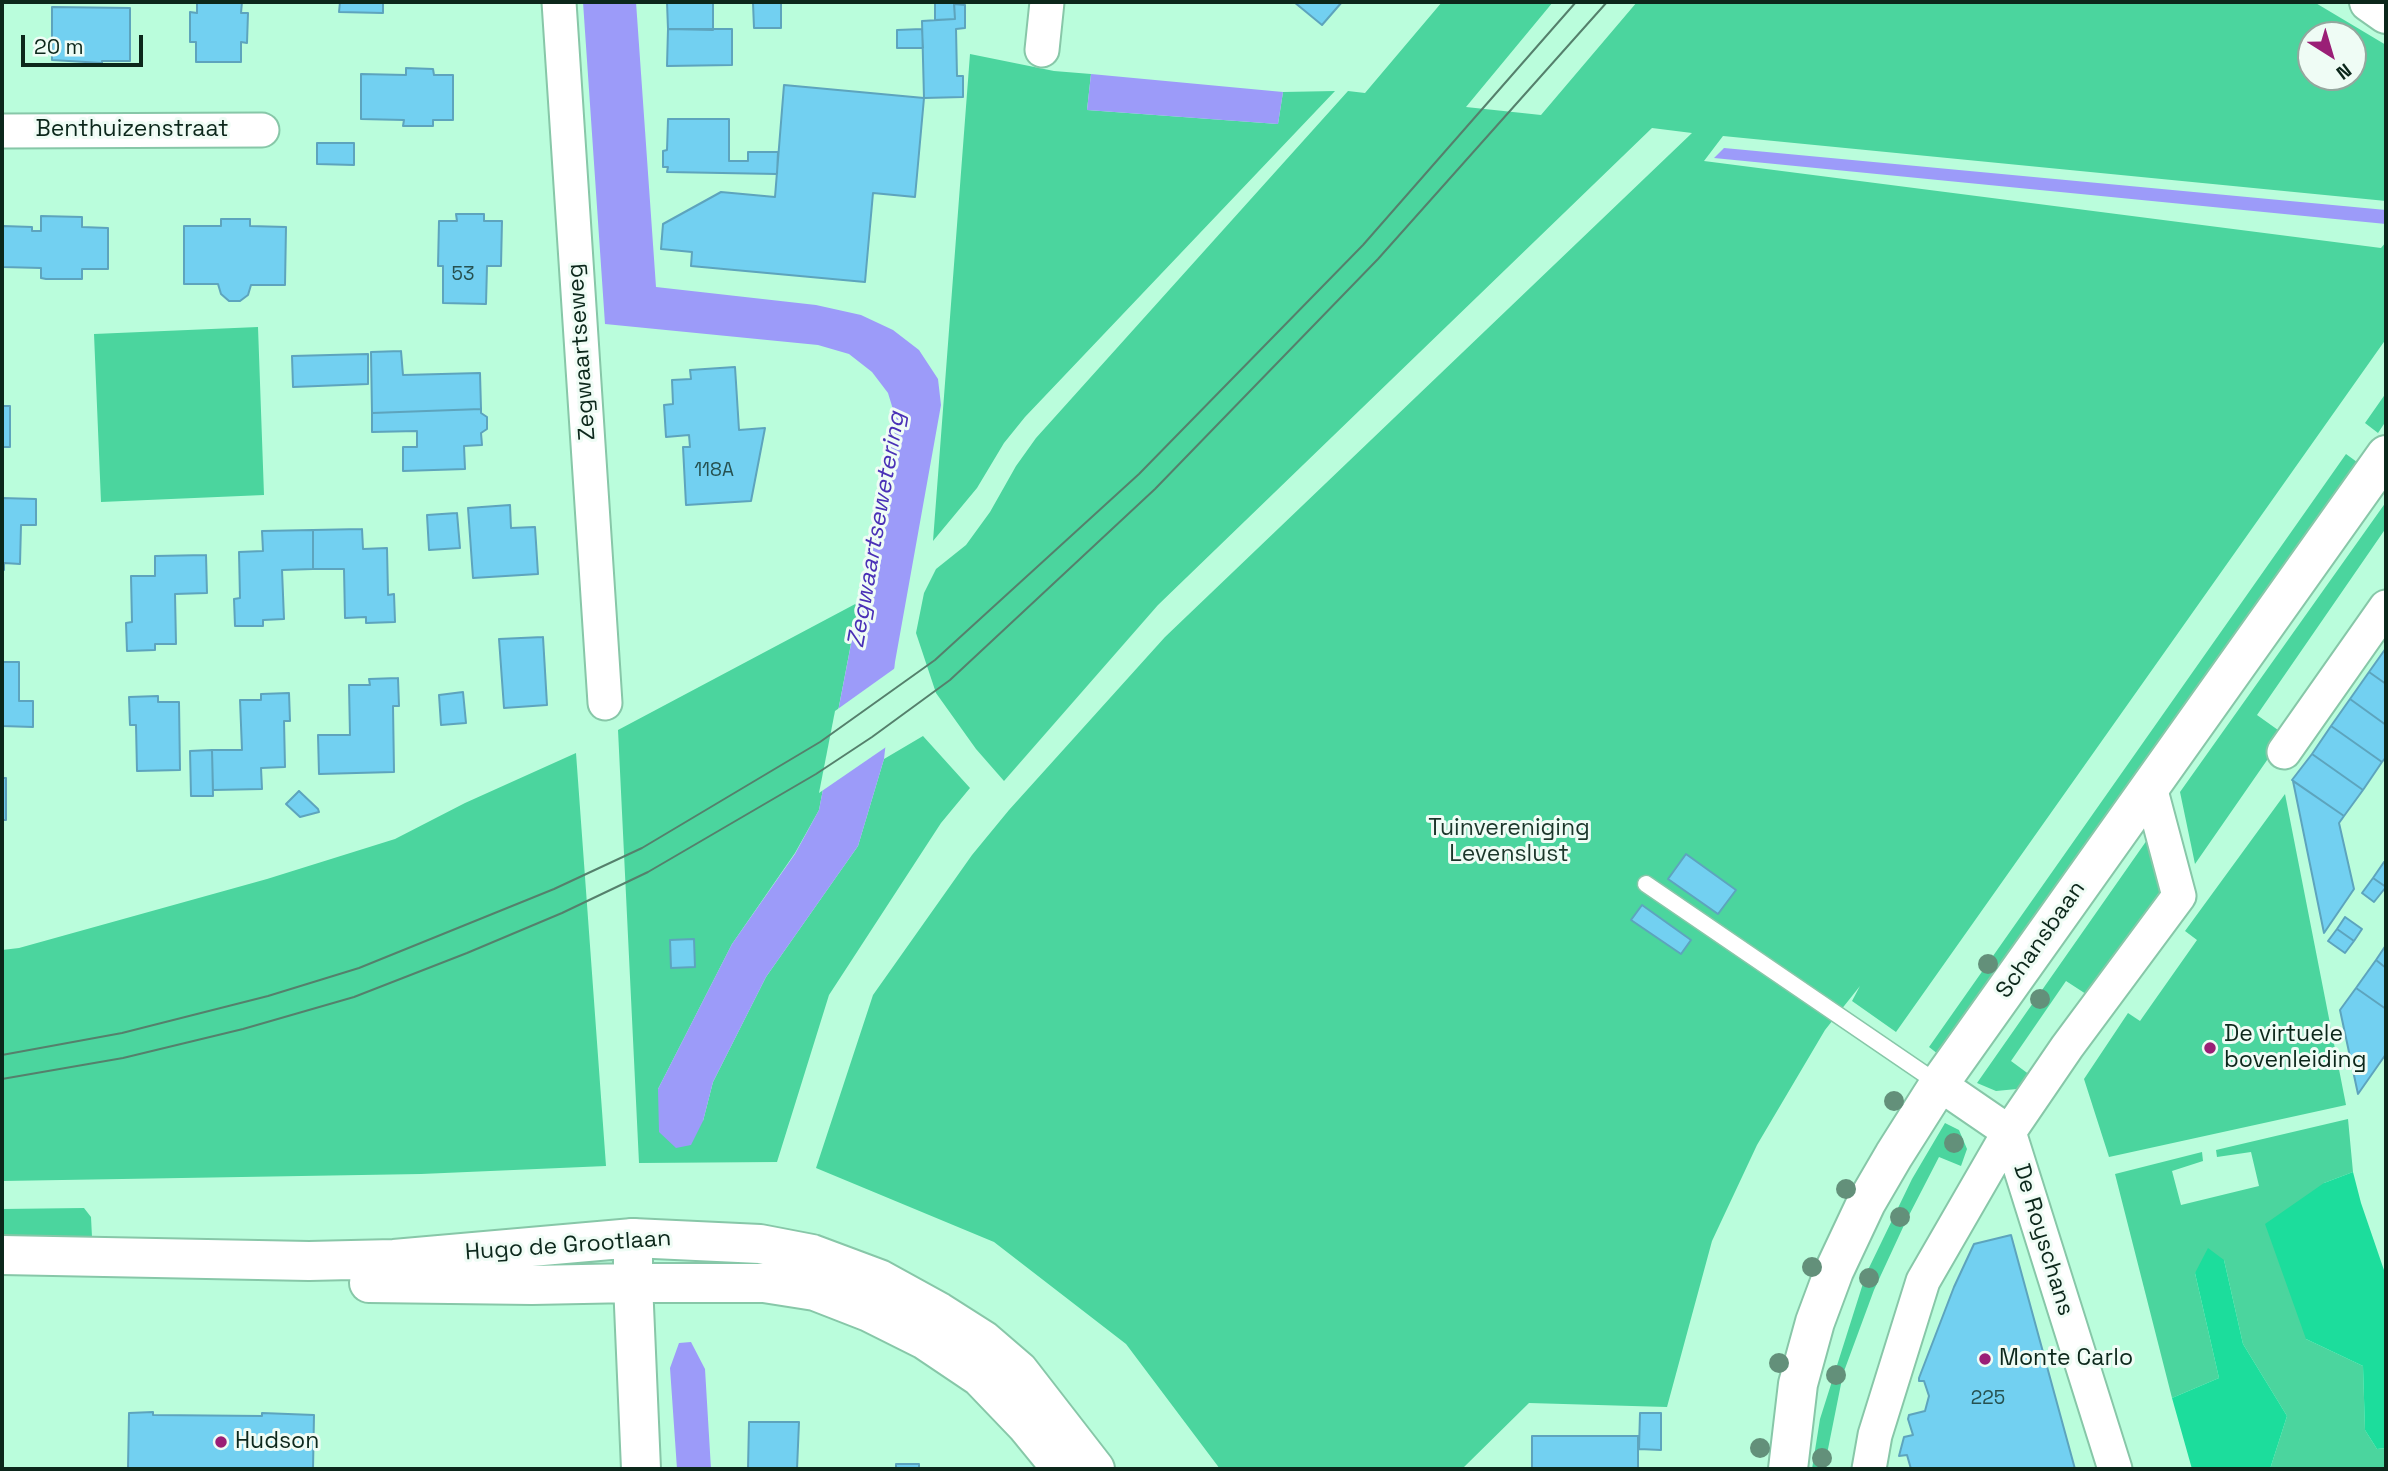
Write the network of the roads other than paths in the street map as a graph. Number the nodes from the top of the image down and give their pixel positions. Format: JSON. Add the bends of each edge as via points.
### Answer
{"nodes":[{"id":1,"x":559,"y":2,"type":"edge"},
{"id":2,"x":1047,"y":2,"type":"edge"},
{"id":3,"x":2369,"y":2,"type":"edge"},
{"id":4,"x":2386,"y":14,"type":"edge"},
{"id":5,"x":1042,"y":50,"type":"dead end"},
{"id":6,"x":262,"y":130,"type":"dead end"},
{"id":7,"x":2,"y":131,"type":"edge"},
{"id":8,"x":2386,"y":455,"type":"edge"},
{"id":9,"x":2386,"y":607,"type":"edge"},
{"id":10,"x":605,"y":703,"type":"dead end"},
{"id":11,"x":2284,"y":752,"type":"dead end"},
{"id":12,"x":2150,"y":788,"type":"junction"},
{"id":13,"x":1646,"y":884,"type":"dead end"},
{"id":14,"x":1939,"y":1084,"type":"junction"},
{"id":15,"x":2009,"y":1132,"type":"junction"},
{"id":16,"x":633,"y":1238,"type":"junction"},
{"id":17,"x":2,"y":1255,"type":"edge"},
{"id":18,"x":2,"y":1280,"type":"edge"},
{"id":19,"x":633,"y":1283,"type":"junction"},
{"id":20,"x":641,"y":1469,"type":"edge"},
{"id":21,"x":1062,"y":1469,"type":"edge"},
{"id":22,"x":1095,"y":1469,"type":"edge"},
{"id":23,"x":1788,"y":1469,"type":"edge"},
{"id":24,"x":1868,"y":1469,"type":"edge"},
{"id":25,"x":2115,"y":1469,"type":"edge"}],
"edges":[{"from":1,"to":10,"type":"street","name":"Zegwaartseweg"},
{"from":2,"to":5,"type":"street"},
{"from":3,"to":4,"type":"street"},
{"from":6,"to":7,"type":"street","name":"Benthuizenstraat"},
{"from":8,"to":12,"type":"street","name":"Schansbaan"},
{"from":9,"to":11,"type":"street"},
{"from":12,"to":14,"type":"street","name":"Schansbaan"},
{"from":12,"to":15,"type":"street","via":[[2179,896]]},
{"from":13,"to":14,"type":"lane"},
{"from":14,"to":15,"type":"street"},
{"from":14,"to":23,"type":"street","name":"Schansbaan","via":[[1866,1203],[1834,1270],[1798,1384]]},
{"from":15,"to":24,"type":"street","via":[[1923,1281]]},
{"from":15,"to":25,"type":"street","name":"De Royschans"},
{"from":16,"to":17,"type":"street","name":"Hugo de Grootlaan","via":[[382,1260]]},
{"from":16,"to":19,"type":"street"},
{"from":16,"to":22,"type":"street","name":"Hugo de Grootlaan","via":[[760,1244],[812,1254],[879,1279],[983,1340],[1019,1371]]},
{"from":18,"to":19,"type":"street","name":"Hugo de Grootlaan"},
{"from":19,"to":20,"type":"street"},
{"from":19,"to":21,"type":"street","name":"Hugo de Grootlaan","via":[[764,1283],[815,1292],[869,1312],[925,1340],[980,1377]]}]}
